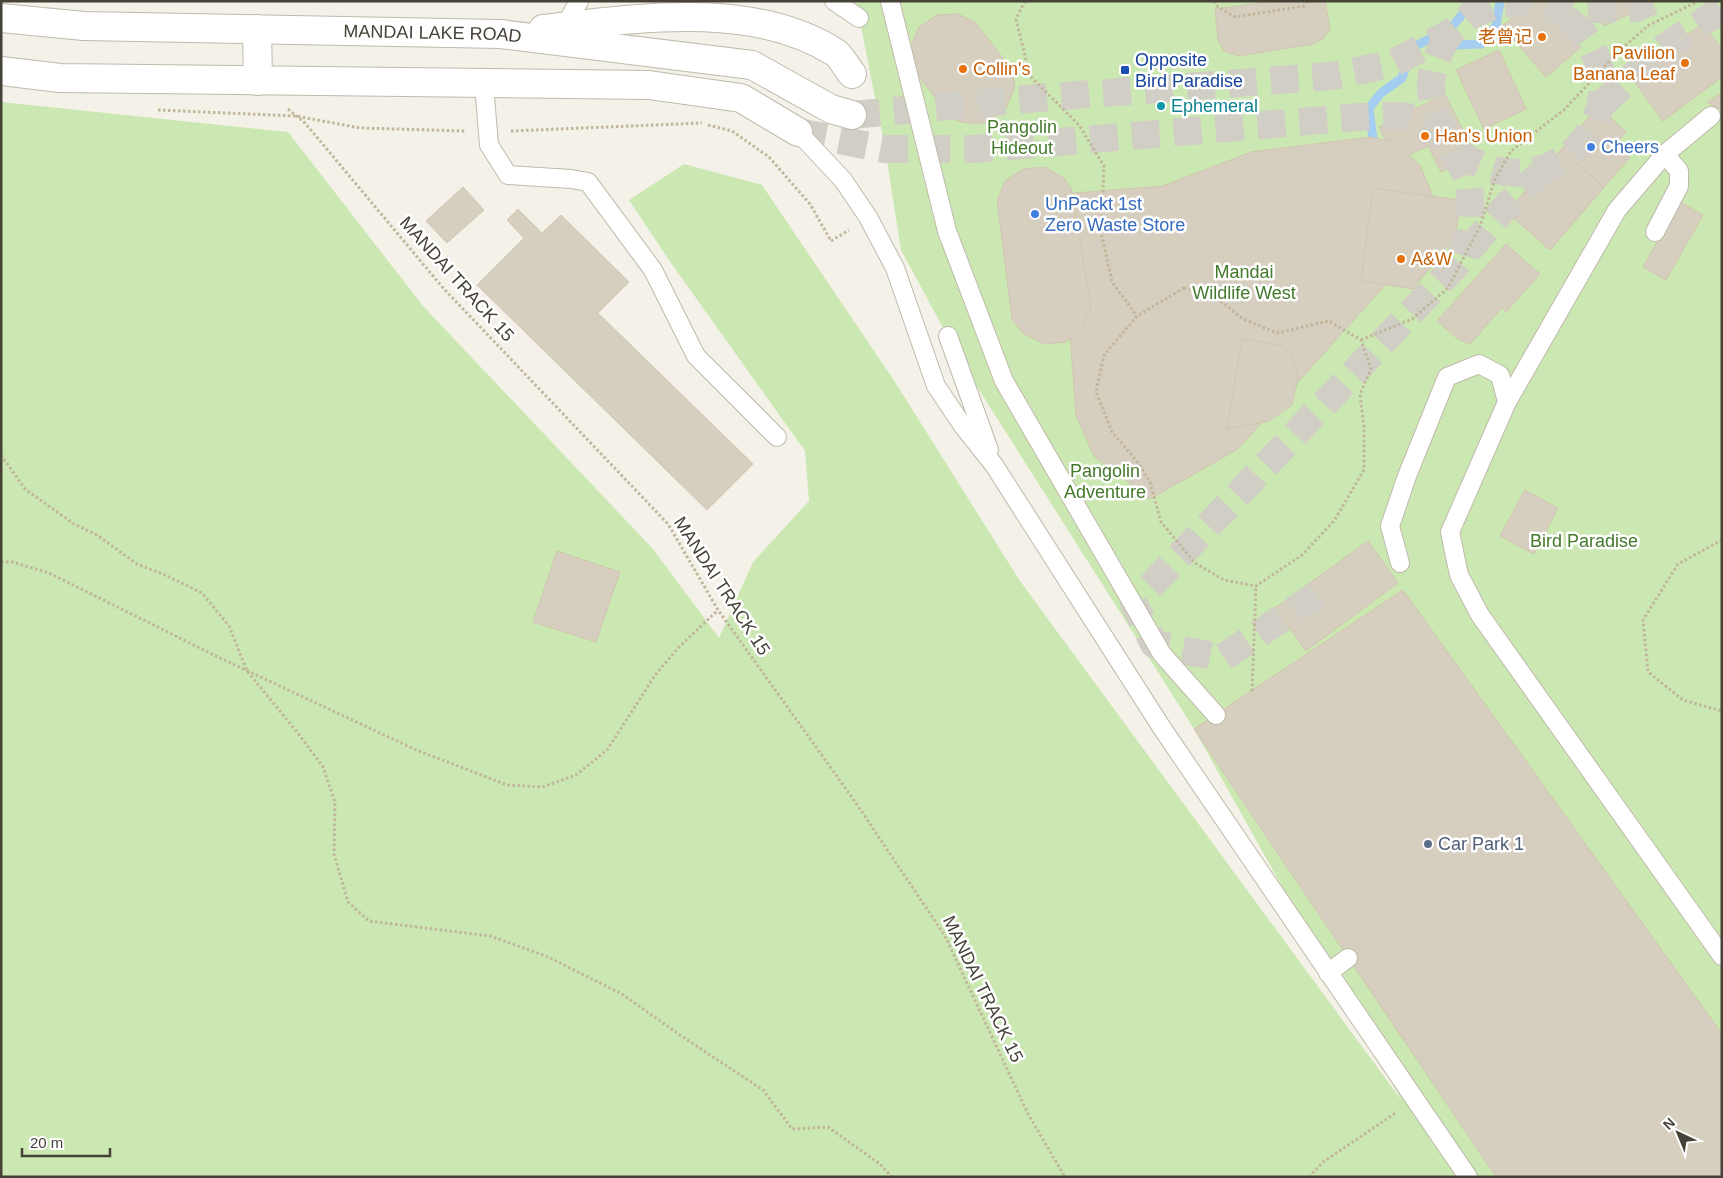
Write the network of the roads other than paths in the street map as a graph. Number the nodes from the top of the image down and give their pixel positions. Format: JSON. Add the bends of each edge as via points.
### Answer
{"nodes":[{"id":1,"x":579,"y":1,"type":"edge"},
{"id":2,"x":834,"y":1,"type":"edge"},
{"id":3,"x":890,"y":1,"type":"edge"},
{"id":4,"x":1,"y":18,"type":"edge"},
{"id":5,"x":859,"y":18,"type":"dead end"},
{"id":6,"x":564,"y":26,"type":"junction"},
{"id":7,"x":257,"y":30,"type":"junction"},
{"id":8,"x":500,"y":34,"type":"junction"},
{"id":9,"x":1,"y":71,"type":"edge"},
{"id":10,"x":852,"y":74,"type":"dead end"},
{"id":11,"x":258,"y":82,"type":"junction"},
{"id":12,"x":484,"y":84,"type":"junction"},
{"id":13,"x":852,"y":114,"type":"tunnel mouth"},
{"id":14,"x":1711,"y":116,"type":"dead end"},
{"id":15,"x":798,"y":132,"type":"joint"},
{"id":16,"x":1665,"y":154,"type":"junction"},
{"id":17,"x":1654,"y":232,"type":"dead end"},
{"id":18,"x":948,"y":336,"type":"dead end"},
{"id":19,"x":981,"y":393,"type":"dead end"},
{"id":20,"x":1507,"y":402,"type":"junction"},
{"id":21,"x":777,"y":437,"type":"dead end"},
{"id":22,"x":994,"y":465,"type":"junction"},
{"id":23,"x":1400,"y":563,"type":"dead end"},
{"id":24,"x":1216,"y":715,"type":"dead end"},
{"id":25,"x":1722,"y":956,"type":"edge"},
{"id":26,"x":1348,"y":958,"type":"dead end"},
{"id":27,"x":1328,"y":973,"type":"junction"},
{"id":28,"x":1468,"y":1177,"type":"edge"}],
"edges":[{"from":1,"to":6,"type":"lane"},
{"from":2,"to":5,"type":"lane"},
{"from":3,"to":24,"type":"lane","via":[[947,231],[1004,381],[1162,654]]},
{"from":4,"to":7,"type":"street","name":"MANDAI LAKE ROAD","via":[[84,26]]},
{"from":6,"to":8,"type":"street"},
{"from":6,"to":10,"type":"street","via":[[680,13],[752,16],[795,28],[837,54]]},
{"from":7,"to":8,"type":"street","name":"MANDAI LAKE ROAD"},
{"from":7,"to":11,"type":"street"},
{"from":8,"to":13,"type":"street","name":"MANDAI LAKE ROAD","via":[[752,65],[831,109]]},
{"from":9,"to":11,"type":"street","via":[[60,78]]},
{"from":11,"to":12,"type":"street"},
{"from":12,"to":15,"type":"street","via":[[649,85],[741,98]]},
{"from":12,"to":21,"type":"lane","via":[[489,145],[508,175],[588,182],[652,270],[696,356]]},
{"from":14,"to":16,"type":"lane"},
{"from":15,"to":22,"type":"lane","via":[[843,180],[868,217],[895,268],[936,386]]},
{"from":16,"to":17,"type":"lane","via":[[1679,171],[1679,186]]},
{"from":16,"to":20,"type":"lane","via":[[1617,210]]},
{"from":18,"to":22,"type":"lane"},
{"from":19,"to":22,"type":"lane"},
{"from":20,"to":23,"type":"lane","via":[[1500,375],[1479,364],[1447,377],[1390,526]]},
{"from":20,"to":25,"type":"lane","via":[[1450,532],[1459,575],[1480,615]]},
{"from":22,"to":27,"type":"lane","via":[[1162,728]]},
{"from":26,"to":27,"type":"lane"},
{"from":27,"to":28,"type":"lane"}]}
